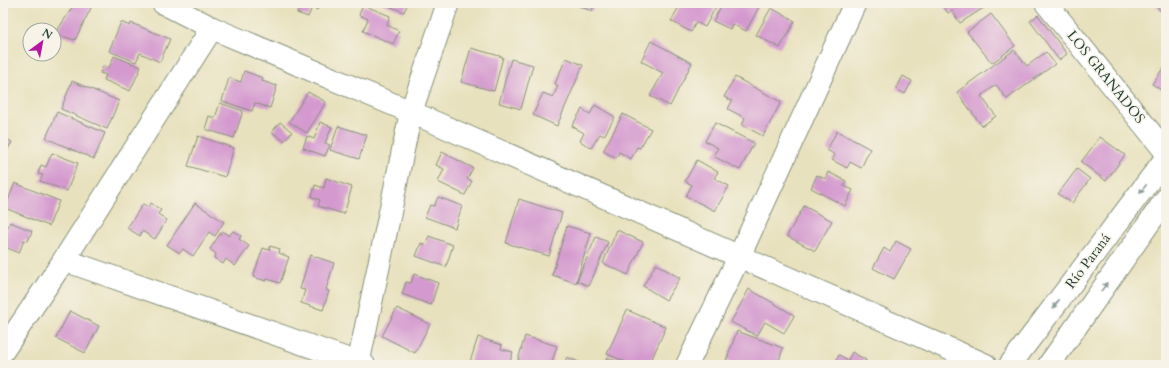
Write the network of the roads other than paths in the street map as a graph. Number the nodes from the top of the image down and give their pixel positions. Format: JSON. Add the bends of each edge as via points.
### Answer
{"nodes":[{"id":1,"x":163,"y":3,"type":"edge"},
{"id":2,"x":448,"y":3,"type":"edge"},
{"id":3,"x":855,"y":3,"type":"edge"},
{"id":4,"x":1046,"y":3,"type":"edge"},
{"id":5,"x":212,"y":28,"type":"junction"},
{"id":6,"x":411,"y":112,"type":"junction"},
{"id":7,"x":1166,"y":152,"type":"edge"},
{"id":8,"x":1166,"y":158,"type":"edge"},
{"id":9,"x":1166,"y":199,"type":"edge"},
{"id":10,"x":739,"y":257,"type":"junction"},
{"id":11,"x":64,"y":260,"type":"junction"},
{"id":12,"x":3,"y":351,"type":"edge"},
{"id":13,"x":360,"y":364,"type":"edge"},
{"id":14,"x":687,"y":365,"type":"edge"},
{"id":15,"x":986,"y":365,"type":"edge"},
{"id":16,"x":1010,"y":365,"type":"edge"},
{"id":17,"x":1049,"y":365,"type":"edge"}],
"edges":[{"from":1,"to":5,"type":"street"},
{"from":2,"to":6,"type":"street"},
{"from":3,"to":10,"type":"street"},
{"from":4,"to":7,"type":"street","name":"LOS GRANADOS"},
{"from":5,"to":6,"type":"street"},
{"from":5,"to":11,"type":"street"},
{"from":6,"to":10,"type":"street"},
{"from":6,"to":13,"type":"street"},
{"from":8,"to":16,"type":"street","name":"Río Paraná","one_way":true},
{"from":17,"to":9,"type":"street","name":"Río Paraná","one_way":true},
{"from":10,"to":14,"type":"street"},
{"from":10,"to":15,"type":"street"},
{"from":11,"to":12,"type":"street"},
{"from":11,"to":13,"type":"street"}]}
